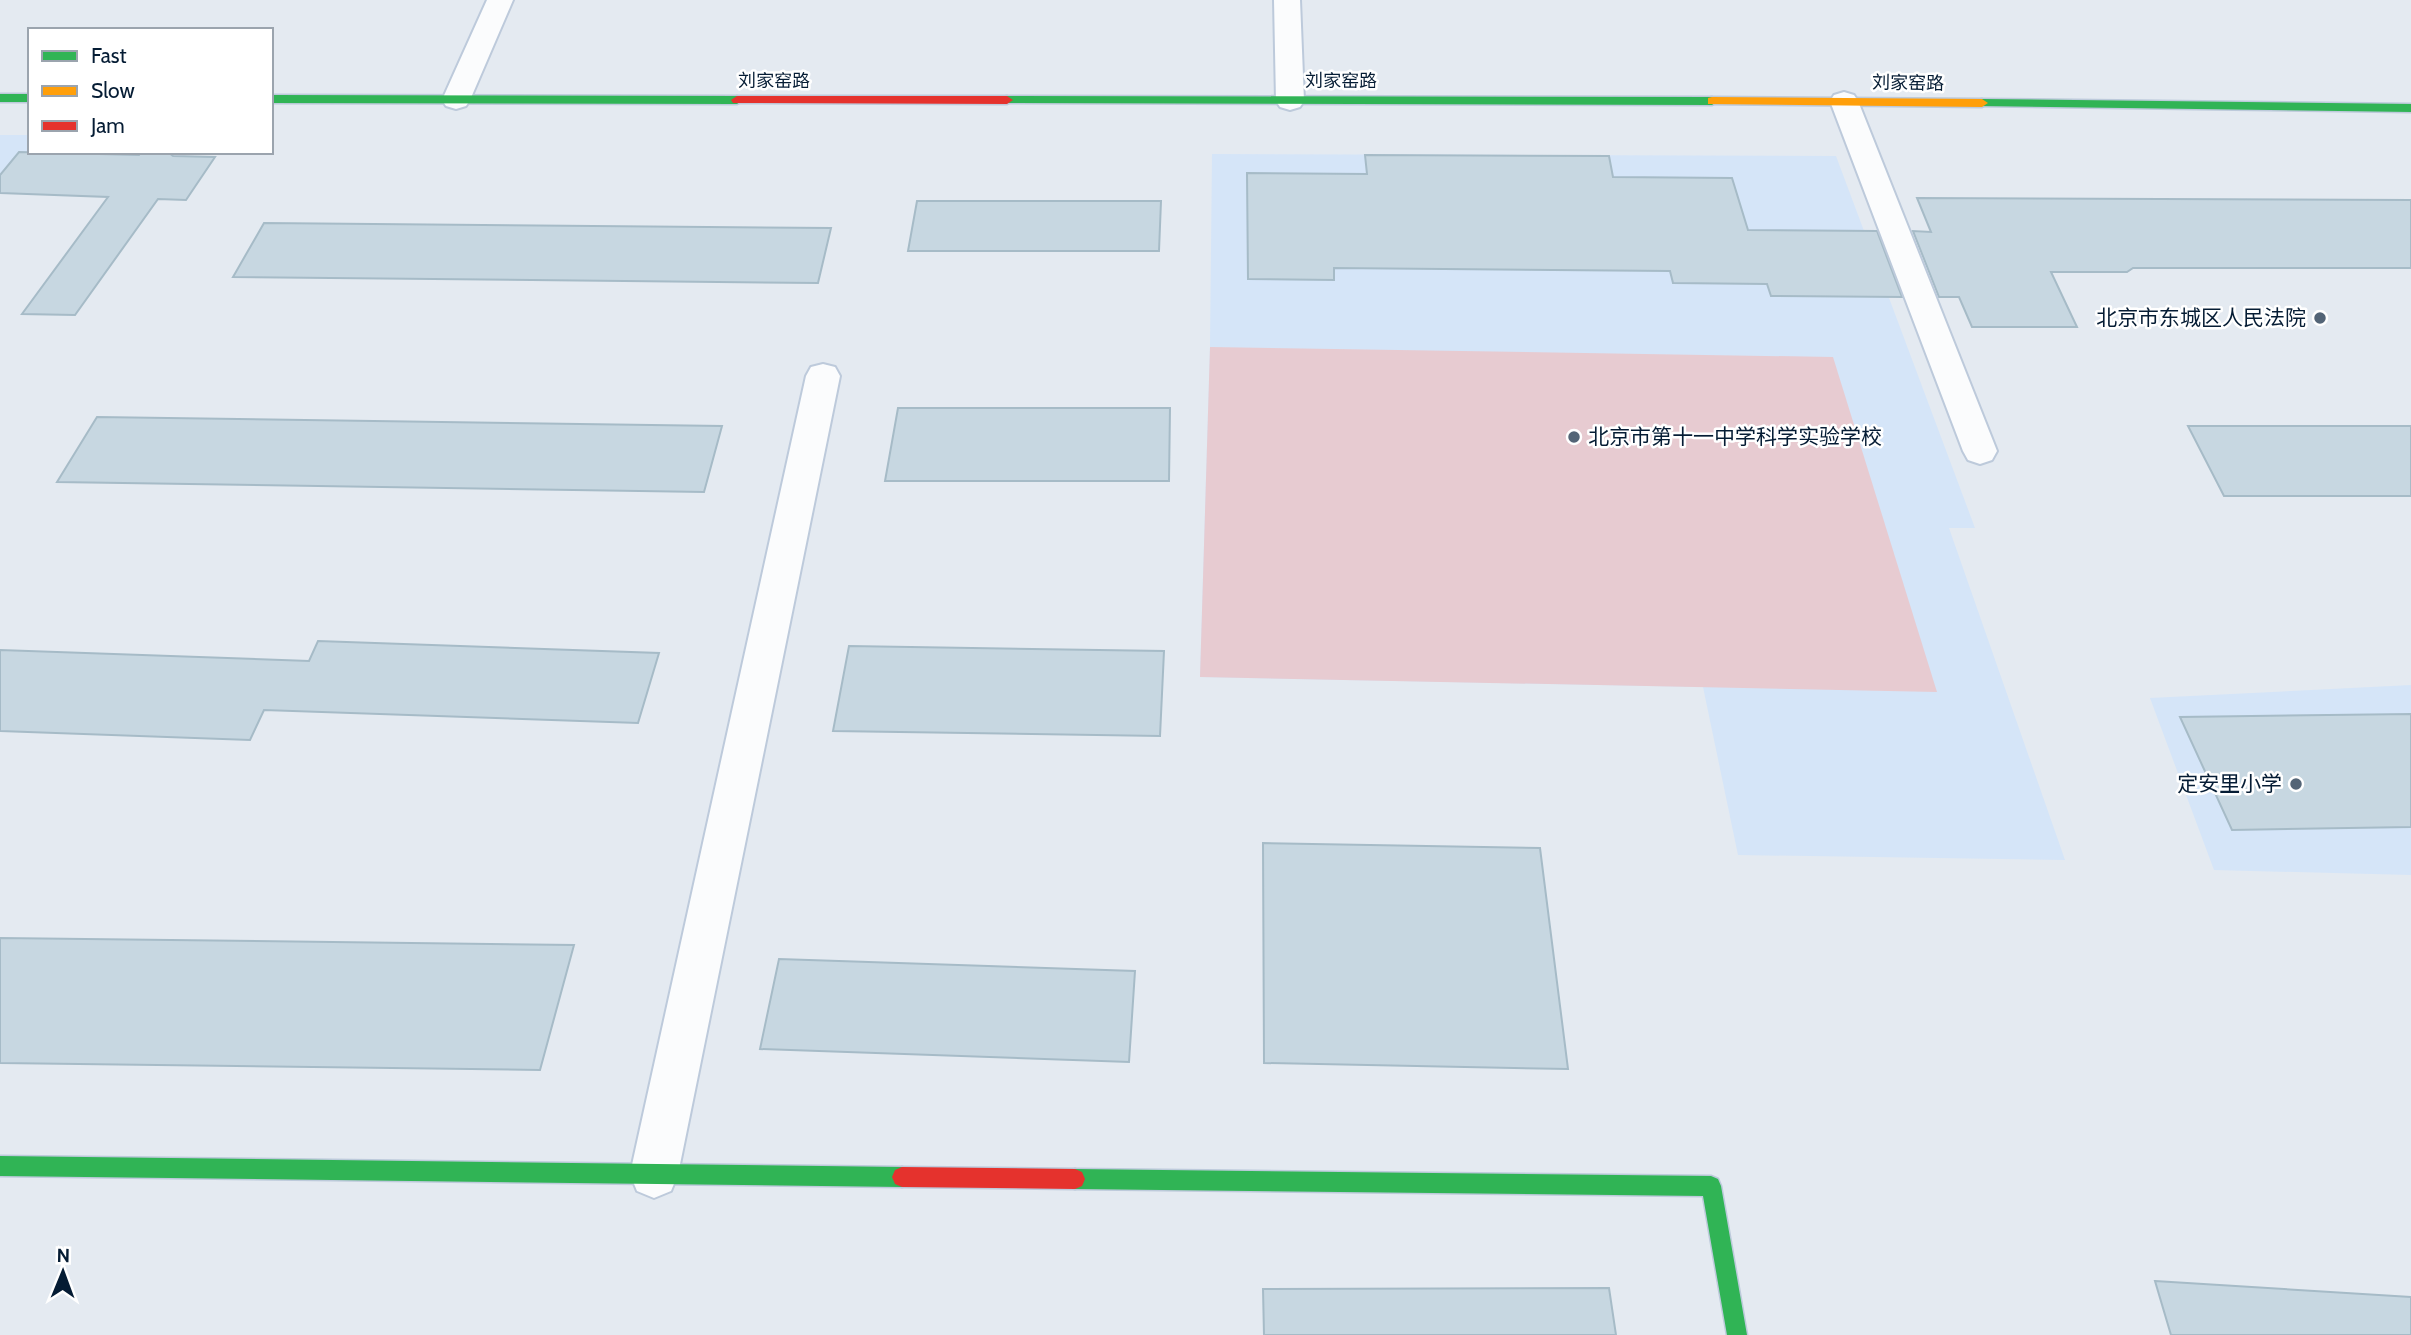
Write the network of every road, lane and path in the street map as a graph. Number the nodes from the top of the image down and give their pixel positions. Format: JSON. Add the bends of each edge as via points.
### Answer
{"nodes":[{"id":1,"x":500,"y":0,"type":"edge"},
{"id":2,"x":1287,"y":0,"type":"edge"},
{"id":3,"x":0,"y":98,"type":"edge"},
{"id":4,"x":28,"y":98,"type":"edge"},
{"id":5,"x":273,"y":99,"type":"edge"},
{"id":6,"x":456,"y":100,"type":"junction"},
{"id":7,"x":1290,"y":101,"type":"junction"},
{"id":8,"x":1844,"y":101,"type":"junction"},
{"id":9,"x":2411,"y":107,"type":"edge"},
{"id":10,"x":823,"y":376,"type":"dead end"},
{"id":11,"x":1980,"y":451,"type":"dead end"},
{"id":12,"x":0,"y":1166,"type":"edge"},
{"id":13,"x":654,"y":1174,"type":"junction"},
{"id":14,"x":1737,"y":1335,"type":"edge"}],
"edges":[{"from":1,"to":6,"type":"street"},
{"from":2,"to":7,"type":"street"},
{"from":3,"to":4,"type":"street"},
{"from":5,"to":6,"type":"street","name":"刘家窑路"},
{"from":6,"to":7,"type":"street","name":"刘家窑路"},
{"from":7,"to":8,"type":"street","name":"刘家窑路"},
{"from":8,"to":9,"type":"street","name":"刘家窑路"},
{"from":8,"to":11,"type":"street"},
{"from":10,"to":13,"type":"street"},
{"from":12,"to":13,"type":"street"},
{"from":13,"to":14,"type":"street","via":[[1711,1186]]}]}
